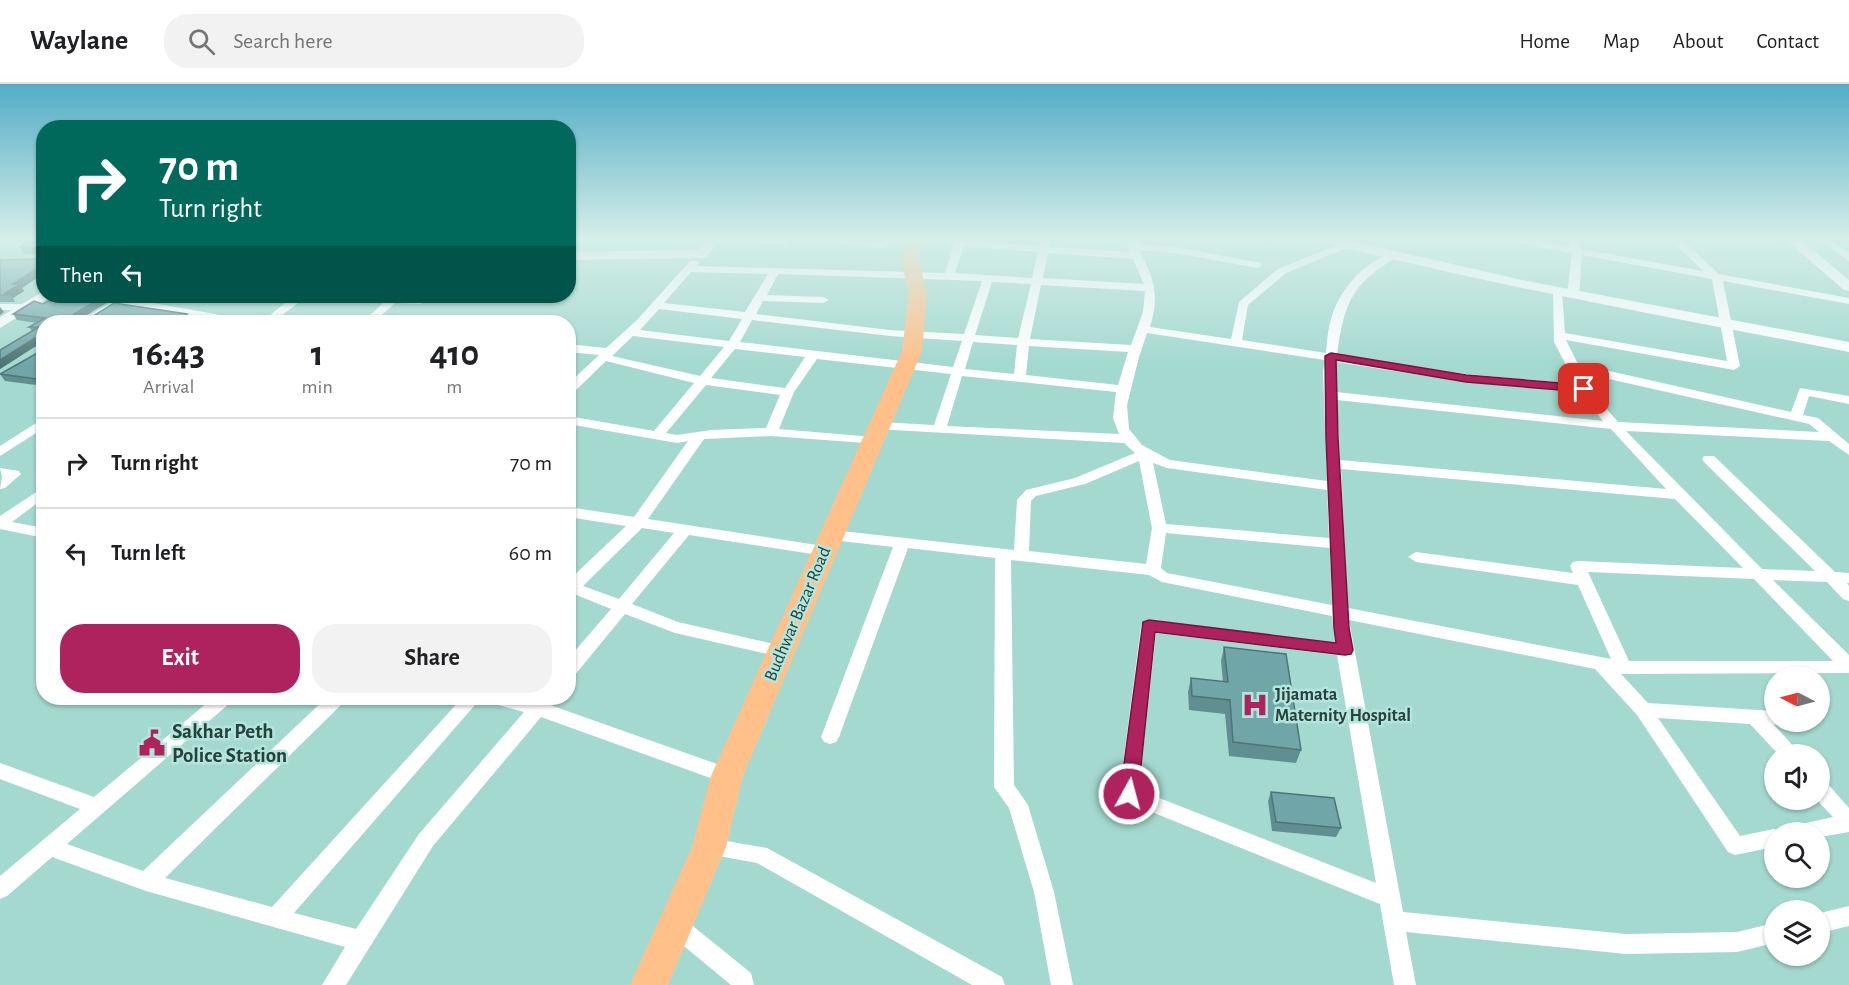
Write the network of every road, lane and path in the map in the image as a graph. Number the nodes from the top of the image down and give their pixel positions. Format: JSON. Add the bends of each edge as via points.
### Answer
{"nodes":[{"id":1,"x":678,"y":281,"type":"edge"},
{"id":2,"x":769,"y":281,"type":"edge"},
{"id":3,"x":915,"y":281,"type":"edge"},
{"id":4,"x":987,"y":281,"type":"edge"},
{"id":5,"x":1036,"y":281,"type":"joint"},
{"id":6,"x":1147,"y":281,"type":"edge"},
{"id":7,"x":1270,"y":281,"type":"edge"},
{"id":8,"x":1358,"y":281,"type":"edge"},
{"id":9,"x":1507,"y":281,"type":"edge"},
{"id":10,"x":1574,"y":281,"type":"edge"},
{"id":11,"x":1718,"y":281,"type":"edge"},
{"id":12,"x":1734,"y":281,"type":"edge"},
{"id":13,"x":1150,"y":288,"type":"junction"},
{"id":14,"x":1557,"y":292,"type":"junction"},
{"id":15,"x":1573,"y":295,"type":"junction"},
{"id":16,"x":759,"y":298,"type":"junction"},
{"id":17,"x":36,"y":300,"type":"edge"},
{"id":18,"x":824,"y":300,"type":"dead end"},
{"id":19,"x":1849,"y":301,"type":"edge"},
{"id":20,"x":115,"y":303,"type":"edge"},
{"id":21,"x":136,"y":303,"type":"edge"},
{"id":22,"x":291,"y":303,"type":"edge"},
{"id":23,"x":389,"y":303,"type":"edge"},
{"id":24,"x":656,"y":305,"type":"junction"},
{"id":25,"x":0,"y":307,"type":"edge"},
{"id":26,"x":25,"y":307,"type":"junction"},
{"id":27,"x":96,"y":315,"type":"edge"},
{"id":28,"x":201,"y":315,"type":"edge"},
{"id":29,"x":275,"y":315,"type":"edge"},
{"id":30,"x":376,"y":315,"type":"edge"},
{"id":31,"x":749,"y":316,"type":"junction"},
{"id":32,"x":0,"y":324,"type":"edge"},
{"id":33,"x":1725,"y":324,"type":"junction"},
{"id":34,"x":1143,"y":329,"type":"junction"},
{"id":35,"x":630,"y":332,"type":"junction"},
{"id":36,"x":914,"y":335,"type":"junction"},
{"id":37,"x":1559,"y":335,"type":"junction"},
{"id":38,"x":967,"y":339,"type":"junction"},
{"id":39,"x":1236,"y":342,"type":"junction"},
{"id":40,"x":1023,"y":343,"type":"junction"},
{"id":41,"x":732,"y":345,"type":"junction"},
{"id":42,"x":1849,"y":347,"type":"edge"},
{"id":43,"x":576,"y":349,"type":"edge"},
{"id":44,"x":1134,"y":350,"type":"junction"},
{"id":45,"x":607,"y":355,"type":"junction"},
{"id":46,"x":813,"y":355,"type":"junction"},
{"id":47,"x":1331,"y":356,"type":"junction"},
{"id":48,"x":905,"y":366,"type":"junction"},
{"id":49,"x":1573,"y":368,"type":"junction"},
{"id":50,"x":957,"y":372,"type":"junction"},
{"id":51,"x":1020,"y":378,"type":"junction"},
{"id":52,"x":703,"y":380,"type":"junction"},
{"id":53,"x":576,"y":384,"type":"edge"},
{"id":54,"x":1123,"y":389,"type":"junction"},
{"id":55,"x":1584,"y":389,"type":"junction"},
{"id":56,"x":788,"y":392,"type":"junction"},
{"id":57,"x":1330,"y":395,"type":"junction"},
{"id":58,"x":1849,"y":400,"type":"edge"},
{"id":59,"x":1796,"y":417,"type":"junction"},
{"id":60,"x":576,"y":421,"type":"edge"},
{"id":61,"x":1615,"y":426,"type":"junction"},
{"id":62,"x":36,"y":427,"type":"edge"},
{"id":63,"x":939,"y":429,"type":"junction"},
{"id":64,"x":771,"y":432,"type":"junction"},
{"id":65,"x":876,"y":433,"type":"junction"},
{"id":66,"x":657,"y":436,"type":"junction"},
{"id":67,"x":699,"y":436,"type":"junction"},
{"id":68,"x":1832,"y":437,"type":"junction"},
{"id":69,"x":1128,"y":439,"type":"junction"},
{"id":70,"x":1849,"y":451,"type":"edge"},
{"id":71,"x":0,"y":452,"type":"edge"},
{"id":72,"x":1144,"y":454,"type":"junction"},
{"id":73,"x":1709,"y":459,"type":"dead end"},
{"id":74,"x":1333,"y":464,"type":"junction"},
{"id":75,"x":0,"y":472,"type":"edge"},
{"id":76,"x":0,"y":485,"type":"edge"},
{"id":77,"x":1334,"y":486,"type":"junction"},
{"id":78,"x":1681,"y":495,"type":"junction"},
{"id":79,"x":36,"y":497,"type":"edge"},
{"id":80,"x":576,"y":513,"type":"edge"},
{"id":81,"x":638,"y":523,"type":"junction"},
{"id":82,"x":0,"y":524,"type":"edge"},
{"id":83,"x":1159,"y":528,"type":"junction"},
{"id":84,"x":685,"y":530,"type":"junction"},
{"id":85,"x":36,"y":531,"type":"edge"},
{"id":86,"x":829,"y":543,"type":"junction"},
{"id":87,"x":902,"y":543,"type":"junction"},
{"id":88,"x":1337,"y":544,"type":"junction"},
{"id":89,"x":1012,"y":555,"type":"junction"},
{"id":90,"x":1416,"y":557,"type":"dead end"},
{"id":91,"x":1153,"y":570,"type":"junction"},
{"id":92,"x":1760,"y":573,"type":"junction"},
{"id":93,"x":1831,"y":577,"type":"junction"},
{"id":94,"x":1849,"y":578,"type":"edge"},
{"id":95,"x":1584,"y":580,"type":"junction"},
{"id":96,"x":576,"y":582,"type":"edge"},
{"id":97,"x":576,"y":590,"type":"edge"},
{"id":98,"x":1849,"y":595,"type":"edge"},
{"id":99,"x":622,"y":607,"type":"junction"},
{"id":100,"x":1341,"y":613,"type":"junction"},
{"id":101,"x":1345,"y":650,"type":"junction"},
{"id":102,"x":781,"y":651,"type":"junction"},
{"id":103,"x":576,"y":662,"type":"edge"},
{"id":104,"x":1601,"y":664,"type":"junction"},
{"id":105,"x":1849,"y":667,"type":"edge"},
{"id":106,"x":1623,"y":668,"type":"junction"},
{"id":107,"x":216,"y":705,"type":"edge"},
{"id":108,"x":330,"y":705,"type":"edge"},
{"id":109,"x":466,"y":705,"type":"edge"},
{"id":110,"x":540,"y":705,"type":"edge"},
{"id":111,"x":547,"y":705,"type":"edge"},
{"id":112,"x":1643,"y":710,"type":"junction"},
{"id":113,"x":1755,"y":717,"type":"junction"},
{"id":114,"x":1764,"y":717,"type":"edge"},
{"id":115,"x":830,"y":738,"type":"dead end"},
{"id":116,"x":1780,"y":744,"type":"edge"},
{"id":117,"x":0,"y":771,"type":"edge"},
{"id":118,"x":727,"y":776,"type":"junction"},
{"id":119,"x":1830,"y":800,"type":"edge"},
{"id":120,"x":97,"y":807,"type":"junction"},
{"id":121,"x":1849,"y":822,"type":"edge"},
{"id":122,"x":1830,"y":826,"type":"edge"},
{"id":123,"x":1764,"y":840,"type":"edge"},
{"id":124,"x":49,"y":847,"type":"junction"},
{"id":125,"x":709,"y":847,"type":"junction"},
{"id":126,"x":146,"y":882,"type":"junction"},
{"id":127,"x":0,"y":889,"type":"edge"},
{"id":128,"x":1389,"y":898,"type":"junction"},
{"id":129,"x":1849,"y":916,"type":"edge"},
{"id":130,"x":276,"y":918,"type":"junction"},
{"id":131,"x":1394,"y":921,"type":"junction"},
{"id":132,"x":1830,"y":921,"type":"edge"},
{"id":133,"x":675,"y":926,"type":"junction"},
{"id":134,"x":1764,"y":935,"type":"edge"},
{"id":135,"x":361,"y":941,"type":"junction"},
{"id":136,"x":333,"y":985,"type":"edge"},
{"id":137,"x":649,"y":985,"type":"edge"},
{"id":138,"x":743,"y":985,"type":"edge"},
{"id":139,"x":994,"y":985,"type":"edge"},
{"id":140,"x":1062,"y":985,"type":"edge"},
{"id":141,"x":1405,"y":985,"type":"edge"}],
"edges":[{"from":1,"to":24,"type":"street"},
{"from":2,"to":16,"type":"street"},
{"from":3,"to":36,"type":"highway","name":"Budhwar Bazar Road"},
{"from":4,"to":38,"type":"street"},
{"from":5,"to":13,"type":"street"},
{"from":5,"to":40,"type":"street"},
{"from":6,"to":13,"type":"street"},
{"from":7,"to":39,"type":"street","via":[[1243,304]]},
{"from":8,"to":47,"type":"street","via":[[1337,316]]},
{"from":9,"to":14,"type":"street"},
{"from":10,"to":15,"type":"street"},
{"from":11,"to":33,"type":"street"},
{"from":12,"to":19,"type":"street"},
{"from":13,"to":34,"type":"street"},
{"from":14,"to":15,"type":"street"},
{"from":14,"to":37,"type":"street"},
{"from":15,"to":33,"type":"street"},
{"from":16,"to":18,"type":"street"},
{"from":16,"to":31,"type":"street"},
{"from":17,"to":26,"type":"street"},
{"from":20,"to":27,"type":"street"},
{"from":21,"to":28,"type":"street"},
{"from":22,"to":29,"type":"street"},
{"from":23,"to":30,"type":"street"},
{"from":24,"to":31,"type":"street"},
{"from":24,"to":35,"type":"street"},
{"from":25,"to":26,"type":"street"},
{"from":26,"to":32,"type":"street"},
{"from":31,"to":36,"type":"street"},
{"from":31,"to":41,"type":"street"},
{"from":33,"to":37,"type":"street","via":[[1734,366]]},
{"from":33,"to":42,"type":"street"},
{"from":34,"to":39,"type":"street"},
{"from":34,"to":44,"type":"street"},
{"from":35,"to":41,"type":"street"},
{"from":35,"to":45,"type":"street"},
{"from":36,"to":38,"type":"street"},
{"from":36,"to":48,"type":"highway","name":"Budhwar Bazar Road"},
{"from":37,"to":49,"type":"street"},
{"from":38,"to":40,"type":"street"},
{"from":38,"to":50,"type":"street"},
{"from":39,"to":47,"type":"street"},
{"from":40,"to":44,"type":"street"},
{"from":40,"to":51,"type":"street"},
{"from":41,"to":46,"type":"street"},
{"from":41,"to":52,"type":"street"},
{"from":43,"to":45,"type":"street"},
{"from":44,"to":54,"type":"street"},
{"from":45,"to":52,"type":"street"},
{"from":45,"to":53,"type":"street"},
{"from":46,"to":48,"type":"street"},
{"from":46,"to":56,"type":"street"},
{"from":47,"to":55,"type":"street","via":[[1466,378]]},
{"from":47,"to":57,"type":"street"},
{"from":48,"to":50,"type":"street"},
{"from":48,"to":65,"type":"highway","name":"Budhwar Bazar Road"},
{"from":49,"to":55,"type":"street"},
{"from":49,"to":59,"type":"street"},
{"from":50,"to":51,"type":"street"},
{"from":50,"to":63,"type":"street"},
{"from":51,"to":54,"type":"street"},
{"from":52,"to":56,"type":"street"},
{"from":52,"to":66,"type":"street"},
{"from":54,"to":69,"type":"street","via":[[1119,422]]},
{"from":55,"to":61,"type":"street"},
{"from":56,"to":64,"type":"street"},
{"from":57,"to":61,"type":"street"},
{"from":57,"to":74,"type":"street"},
{"from":58,"to":59,"type":"street","via":[[1804,391]]},
{"from":59,"to":68,"type":"street","via":[[1813,421]]},
{"from":60,"to":66,"type":"street"},
{"from":61,"to":68,"type":"street"},
{"from":61,"to":78,"type":"street"},
{"from":62,"to":71,"type":"street"},
{"from":63,"to":65,"type":"street"},
{"from":63,"to":69,"type":"street"},
{"from":64,"to":65,"type":"street"},
{"from":64,"to":67,"type":"street"},
{"from":65,"to":86,"type":"highway","name":"Budhwar Bazar Road"},
{"from":66,"to":67,"type":"street"},
{"from":67,"to":81,"type":"street"},
{"from":68,"to":70,"type":"street"},
{"from":69,"to":72,"type":"street"},
{"from":72,"to":77,"type":"street","via":[[1167,464]]},
{"from":72,"to":83,"type":"street"},
{"from":72,"to":89,"type":"street","via":[[1080,481],[1031,493],[1024,500]]},
{"from":73,"to":93,"type":"street"},
{"from":74,"to":77,"type":"street"},
{"from":74,"to":78,"type":"street"},
{"from":75,"to":76,"type":"street","via":[[14,474]]},
{"from":77,"to":88,"type":"street"},
{"from":78,"to":92,"type":"street"},
{"from":79,"to":82,"type":"street"},
{"from":80,"to":81,"type":"street"},
{"from":81,"to":84,"type":"street"},
{"from":81,"to":96,"type":"street"},
{"from":82,"to":85,"type":"street"},
{"from":83,"to":88,"type":"street"},
{"from":83,"to":91,"type":"street"},
{"from":84,"to":86,"type":"street"},
{"from":84,"to":99,"type":"street"},
{"from":86,"to":87,"type":"street"},
{"from":86,"to":102,"type":"highway","name":"Budhwar Bazar Road"},
{"from":87,"to":89,"type":"street"},
{"from":87,"to":115,"type":"street"},
{"from":88,"to":100,"type":"street"},
{"from":89,"to":91,"type":"street"},
{"from":89,"to":140,"type":"street","via":[[1004,787],[1022,816],[1044,892]]},
{"from":90,"to":95,"type":"street"},
{"from":91,"to":100,"type":"street","via":[[1162,577]]},
{"from":92,"to":93,"type":"street"},
{"from":92,"to":95,"type":"street","via":[[1578,566]]},
{"from":92,"to":105,"type":"street"},
{"from":93,"to":94,"type":"street"},
{"from":93,"to":98,"type":"street"},
{"from":95,"to":106,"type":"street"},
{"from":97,"to":99,"type":"street"},
{"from":99,"to":102,"type":"street","via":[[675,627]]},
{"from":99,"to":103,"type":"street"},
{"from":100,"to":101,"type":"street"},
{"from":100,"to":104,"type":"street"},
{"from":101,"to":128,"type":"street"},
{"from":101,"to":128,"type":"street","via":[[1149,626],[1129,794]]},
{"from":102,"to":118,"type":"highway","name":"Budhwar Bazar Road"},
{"from":104,"to":106,"type":"street"},
{"from":104,"to":112,"type":"street"},
{"from":105,"to":106,"type":"street"},
{"from":107,"to":120,"type":"street"},
{"from":108,"to":126,"type":"street"},
{"from":109,"to":130,"type":"street"},
{"from":110,"to":135,"type":"street","via":[[426,840]]},
{"from":111,"to":118,"type":"street"},
{"from":112,"to":113,"type":"street"},
{"from":112,"to":123,"type":"street","via":[[1735,846]]},
{"from":113,"to":114,"type":"street"},
{"from":113,"to":116,"type":"street"},
{"from":117,"to":120,"type":"street"},
{"from":118,"to":125,"type":"highway","name":"Budhwar Bazar Road"},
{"from":119,"to":121,"type":"street"},
{"from":120,"to":124,"type":"street"},
{"from":121,"to":122,"type":"street"},
{"from":124,"to":126,"type":"street"},
{"from":124,"to":127,"type":"street"},
{"from":125,"to":133,"type":"highway","name":"Budhwar Bazar Road"},
{"from":125,"to":139,"type":"street","via":[[760,854]]},
{"from":126,"to":130,"type":"street"},
{"from":128,"to":131,"type":"street"},
{"from":129,"to":132,"type":"street"},
{"from":130,"to":135,"type":"street"},
{"from":131,"to":134,"type":"street","via":[[1626,944],[1737,942]]},
{"from":131,"to":141,"type":"street"},
{"from":133,"to":137,"type":"highway","name":"Budhwar Bazar Road"},
{"from":133,"to":138,"type":"street","via":[[743,981]]},
{"from":135,"to":136,"type":"street"}]}
